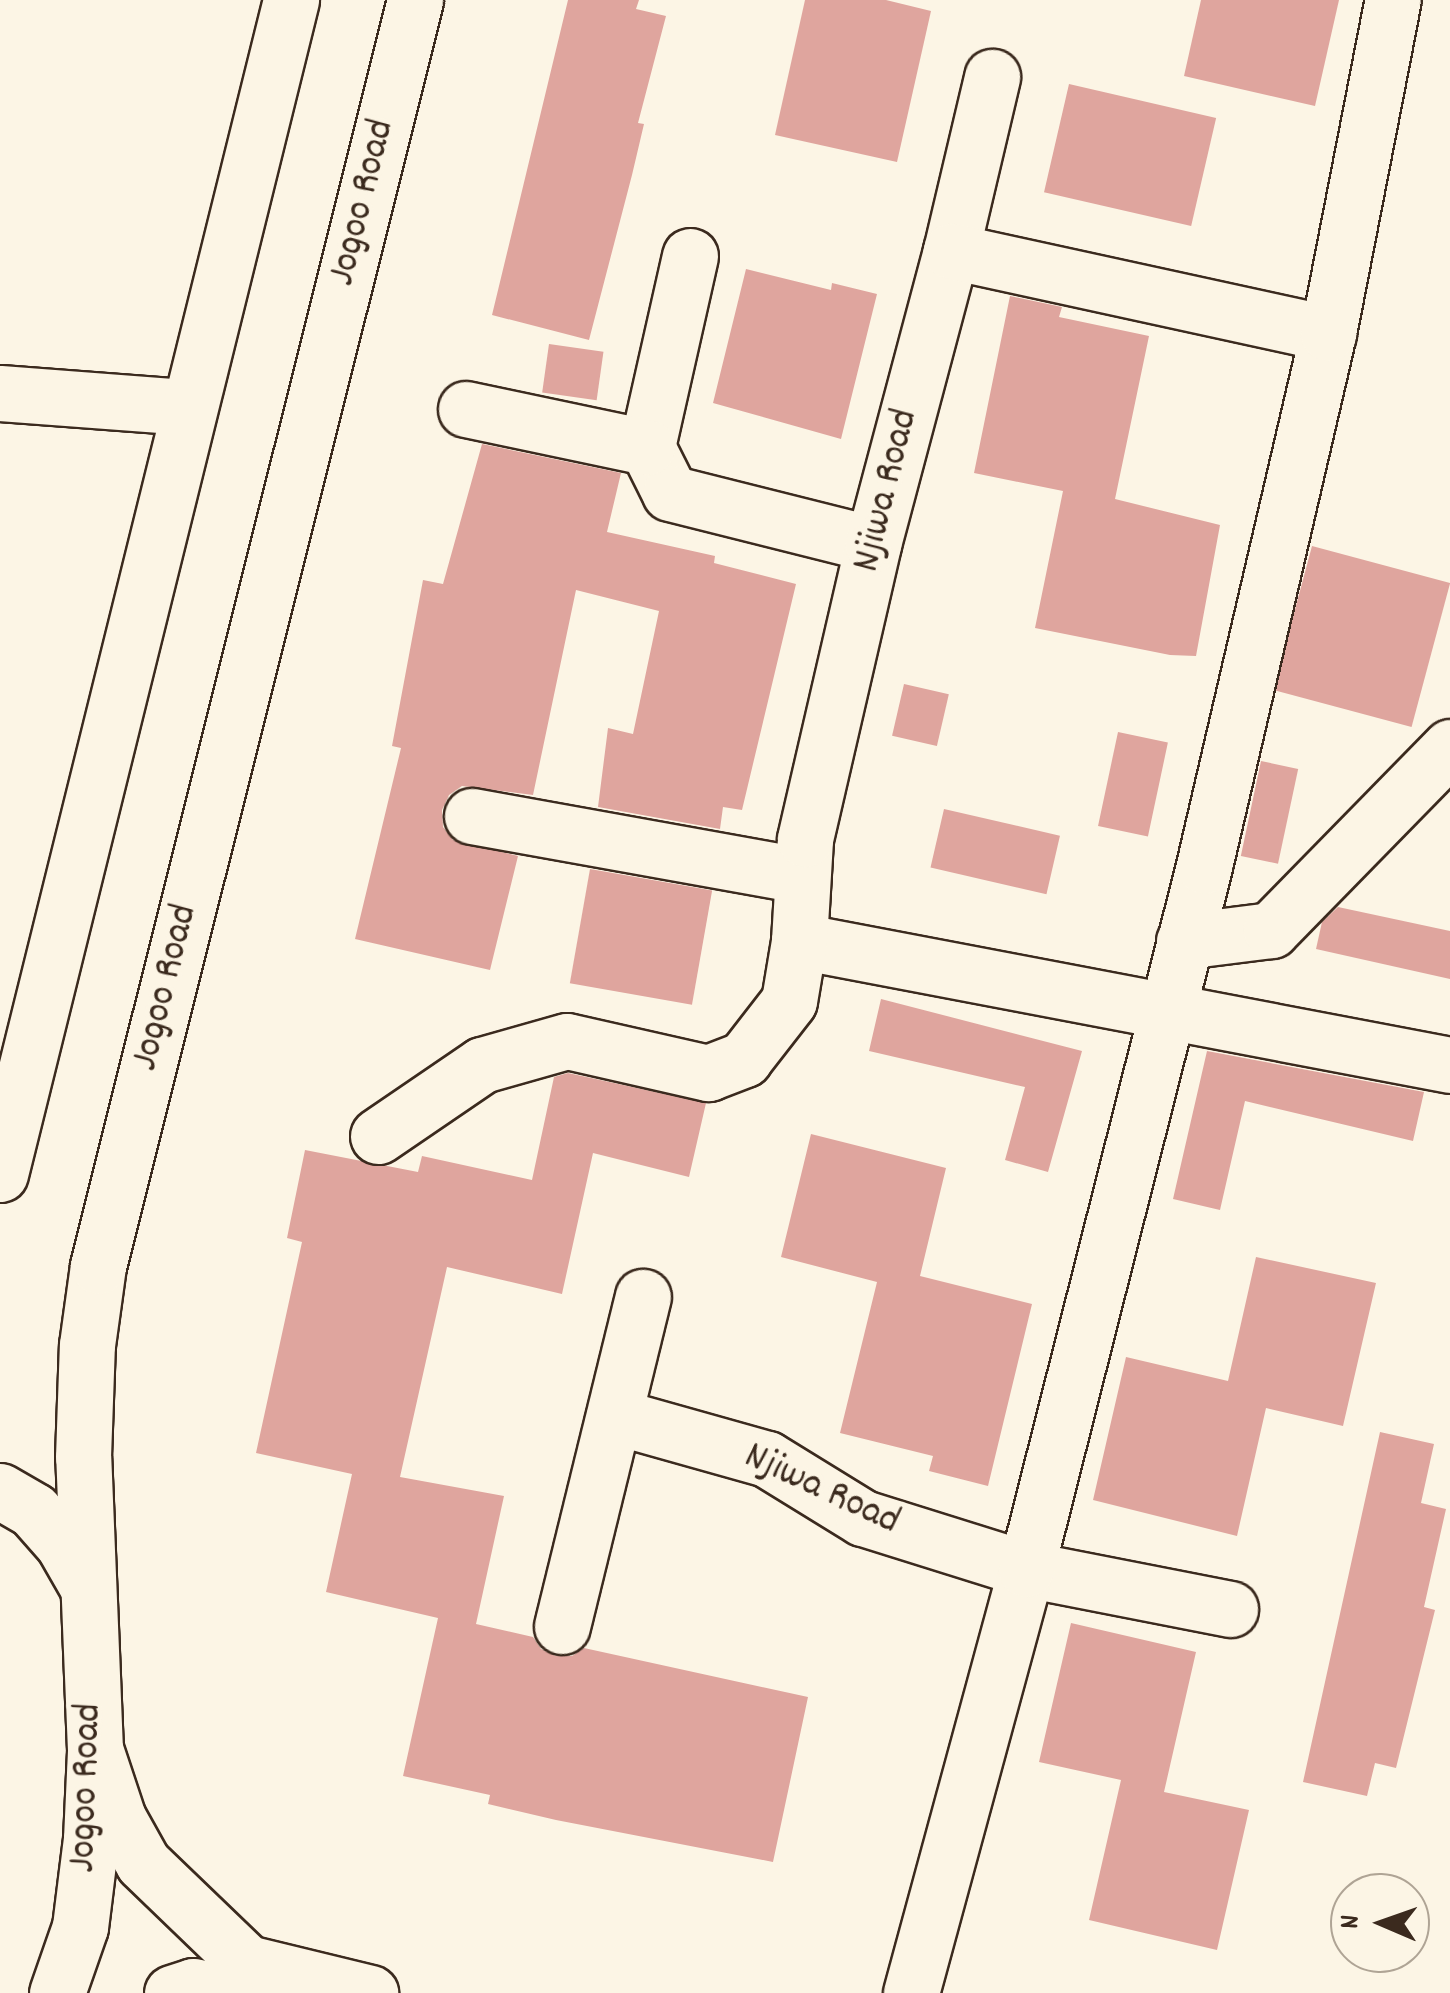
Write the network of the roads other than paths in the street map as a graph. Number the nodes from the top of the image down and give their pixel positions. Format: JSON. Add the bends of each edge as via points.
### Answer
{"nodes":[{"id":1,"x":291,"y":0,"type":"edge"},
{"id":2,"x":416,"y":0,"type":"edge"},
{"id":3,"x":1393,"y":0,"type":"edge"},
{"id":4,"x":992,"y":77,"type":"dead end"},
{"id":5,"x":950,"y":250,"type":"junction"},
{"id":6,"x":690,"y":256,"type":"dead end"},
{"id":7,"x":1328,"y":334,"type":"junction"},
{"id":8,"x":0,"y":393,"type":"edge"},
{"id":9,"x":187,"y":407,"type":"junction"},
{"id":10,"x":466,"y":409,"type":"dead end"},
{"id":11,"x":647,"y":447,"type":"junction"},
{"id":12,"x":873,"y":544,"type":"junction"},
{"id":13,"x":1450,"y":747,"type":"edge"},
{"id":14,"x":472,"y":816,"type":"dead end"},
{"id":15,"x":801,"y":875,"type":"junction"},
{"id":16,"x":799,"y":940,"type":"junction"},
{"id":17,"x":1184,"y":941,"type":"junction"},
{"id":18,"x":1168,"y":1008,"type":"junction"},
{"id":19,"x":1450,"y":1065,"type":"edge"},
{"id":20,"x":378,"y":1136,"type":"dead end"},
{"id":21,"x":0,"y":1174,"type":"edge"},
{"id":22,"x":643,"y":1297,"type":"dead end"},
{"id":23,"x":614,"y":1416,"type":"junction"},
{"id":24,"x":0,"y":1491,"type":"edge"},
{"id":25,"x":1026,"y":1568,"type":"junction"},
{"id":26,"x":87,"y":1586,"type":"junction"},
{"id":27,"x":1230,"y":1609,"type":"dead end"},
{"id":28,"x":562,"y":1626,"type":"dead end"},
{"id":29,"x":95,"y":1750,"type":"junction"},
{"id":30,"x":57,"y":1993,"type":"edge"},
{"id":31,"x":172,"y":1993,"type":"edge"},
{"id":32,"x":225,"y":1993,"type":"edge"},
{"id":33,"x":370,"y":1993,"type":"edge"},
{"id":34,"x":911,"y":1993,"type":"edge"}],
"edges":[{"from":1,"to":9,"type":"street"},
{"from":2,"to":26,"type":"street","name":"Jogoo Road","via":[[98,1266],[83,1457]]},
{"from":3,"to":7,"type":"street"},
{"from":4,"to":5,"type":"street","name":"Njiwa Road"},
{"from":5,"to":7,"type":"street"},
{"from":5,"to":12,"type":"street","name":"Njiwa Road"},
{"from":6,"to":11,"type":"street"},
{"from":7,"to":17,"type":"street"},
{"from":8,"to":9,"type":"street"},
{"from":9,"to":21,"type":"street"},
{"from":10,"to":11,"type":"street"},
{"from":11,"to":12,"type":"street","via":[[670,493]]},
{"from":12,"to":15,"type":"street","name":"Njiwa Road"},
{"from":13,"to":17,"type":"street","via":[[1271,930]]},
{"from":14,"to":15,"type":"street"},
{"from":15,"to":16,"type":"street","name":"Njiwa Road"},
{"from":16,"to":18,"type":"street"},
{"from":16,"to":20,"type":"street","name":"Njiwa Road","via":[[789,1002],[744,1059],[708,1073],[567,1041],[482,1065]]},
{"from":17,"to":18,"type":"street"},
{"from":18,"to":19,"type":"street"},
{"from":18,"to":25,"type":"street"},
{"from":22,"to":23,"type":"street"},
{"from":23,"to":25,"type":"street","name":"Njiwa Road","via":[[767,1459],[863,1518]]},
{"from":23,"to":28,"type":"street"},
{"from":24,"to":26,"type":"street","via":[[34,1511]]},
{"from":25,"to":27,"type":"street","name":"Njiwa Road"},
{"from":25,"to":34,"type":"street"},
{"from":26,"to":29,"type":"street","name":"Jogoo Road"},
{"from":29,"to":30,"type":"street","name":"Jogoo Road","via":[[80,1927]]},
{"from":29,"to":33,"type":"street","via":[[118,1818],[143,1862],[247,1963]]},
{"from":31,"to":32,"type":"street","via":[[193,1986]]}]}
